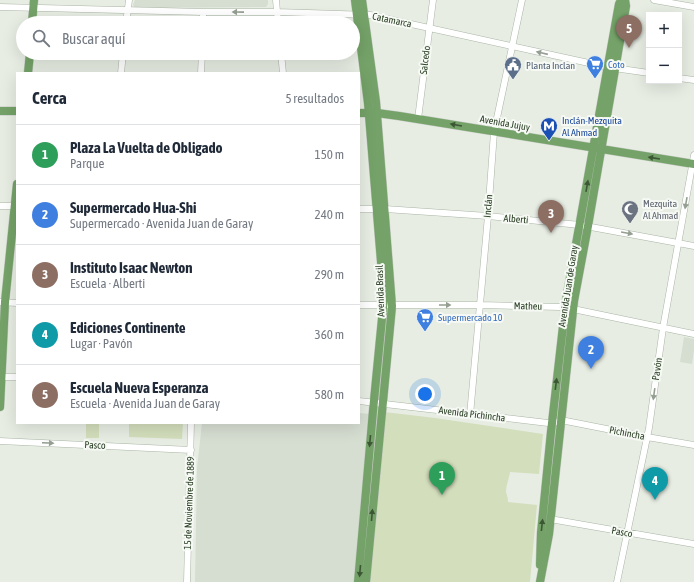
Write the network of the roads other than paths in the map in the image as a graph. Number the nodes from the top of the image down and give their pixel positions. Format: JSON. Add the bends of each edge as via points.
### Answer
{"nodes":[{"id":1,"x":129,"y":0,"type":"edge"},
{"id":2,"x":276,"y":0,"type":"edge"},
{"id":3,"x":355,"y":0,"type":"edge"},
{"id":4,"x":362,"y":0,"type":"edge"},
{"id":5,"x":433,"y":0,"type":"edge"},
{"id":6,"x":522,"y":0,"type":"edge"},
{"id":7,"x":622,"y":0,"type":"edge"},
{"id":8,"x":625,"y":0,"type":"edge"},
{"id":9,"x":654,"y":0,"type":"edge"},
{"id":10,"x":34,"y":4,"type":"edge"},
{"id":11,"x":0,"y":7,"type":"edge"},
{"id":12,"x":694,"y":7,"type":"edge"},
{"id":13,"x":127,"y":10,"type":"junction"},
{"id":14,"x":203,"y":12,"type":"junction"},
{"id":15,"x":277,"y":12,"type":"junction"},
{"id":16,"x":360,"y":15,"type":"junction"},
{"id":17,"x":33,"y":16,"type":"edge"},
{"id":18,"x":127,"y":16,"type":"edge"},
{"id":19,"x":203,"y":16,"type":"edge"},
{"id":20,"x":277,"y":16,"type":"edge"},
{"id":21,"x":430,"y":28,"type":"junction"},
{"id":22,"x":513,"y":46,"type":"junction"},
{"id":23,"x":29,"y":60,"type":"edge"},
{"id":24,"x":122,"y":60,"type":"edge"},
{"id":25,"x":202,"y":60,"type":"edge"},
{"id":26,"x":282,"y":60,"type":"edge"},
{"id":27,"x":611,"y":68,"type":"junction"},
{"id":28,"x":28,"y":72,"type":"edge"},
{"id":29,"x":121,"y":72,"type":"edge"},
{"id":30,"x":201,"y":72,"type":"edge"},
{"id":31,"x":283,"y":72,"type":"edge"},
{"id":32,"x":646,"y":73,"type":"edge"},
{"id":33,"x":682,"y":78,"type":"edge"},
{"id":34,"x":694,"y":80,"type":"edge"},
{"id":35,"x":0,"y":110,"type":"edge"},
{"id":36,"x":16,"y":111,"type":"edge"},
{"id":37,"x":360,"y":113,"type":"edge"},
{"id":38,"x":373,"y":113,"type":"junction"},
{"id":39,"x":418,"y":119,"type":"junction"},
{"id":40,"x":494,"y":132,"type":"junction"},
{"id":41,"x":597,"y":149,"type":"junction"},
{"id":42,"x":694,"y":155,"type":"edge"},
{"id":43,"x":693,"y":164,"type":"edge"},
{"id":44,"x":0,"y":206,"type":"edge"},
{"id":45,"x":16,"y":206,"type":"edge"},
{"id":46,"x":360,"y":209,"type":"edge"},
{"id":47,"x":381,"y":209,"type":"junction"},
{"id":48,"x":488,"y":216,"type":"junction"},
{"id":49,"x":580,"y":225,"type":"junction"},
{"id":50,"x":588,"y":226,"type":"junction"},
{"id":51,"x":678,"y":242,"type":"junction"},
{"id":52,"x":694,"y":246,"type":"edge"},
{"id":53,"x":2,"y":302,"type":"edge"},
{"id":54,"x":16,"y":303,"type":"edge"},
{"id":55,"x":480,"y":305,"type":"junction"},
{"id":56,"x":360,"y":306,"type":"edge"},
{"id":57,"x":388,"y":306,"type":"junction"},
{"id":58,"x":569,"y":308,"type":"junction"},
{"id":59,"x":663,"y":328,"type":"junction"},
{"id":60,"x":694,"y":334,"type":"edge"},
{"id":61,"x":1,"y":377,"type":"junction"},
{"id":62,"x":16,"y":377,"type":"edge"},
{"id":63,"x":360,"y":401,"type":"edge"},
{"id":64,"x":378,"y":403,"type":"junction"},
{"id":65,"x":0,"y":407,"type":"edge"},
{"id":66,"x":470,"y":414,"type":"junction"},
{"id":67,"x":556,"y":423,"type":"junction"},
{"id":68,"x":191,"y":424,"type":"edge"},
{"id":69,"x":647,"y":437,"type":"junction"},
{"id":70,"x":0,"y":440,"type":"edge"},
{"id":71,"x":694,"y":445,"type":"edge"},
{"id":72,"x":190,"y":450,"type":"junction"},
{"id":73,"x":550,"y":520,"type":"junction"},
{"id":74,"x":628,"y":533,"type":"junction"},
{"id":75,"x":694,"y":544,"type":"edge"},
{"id":76,"x":541,"y":580,"type":"edge"},
{"id":77,"x":187,"y":582,"type":"edge"},
{"id":78,"x":358,"y":582,"type":"edge"},
{"id":79,"x":366,"y":582,"type":"edge"},
{"id":80,"x":617,"y":582,"type":"edge"}],
"edges":[{"from":1,"to":13,"type":"street"},
{"from":2,"to":15,"type":"street"},
{"from":3,"to":16,"type":"main road","name":"Avenida Brasil"},
{"from":4,"to":16,"type":"main road","name":"Avenida Brasil"},
{"from":5,"to":21,"type":"street","name":"Salcedo"},
{"from":6,"to":22,"type":"street","name":"Inclán"},
{"from":7,"to":27,"type":"main road","name":"Avenida Juan de Garay","via":[[619,4]]},
{"from":8,"to":27,"type":"main road","name":"Avenida Juan de Garay","via":[[626,6]]},
{"from":9,"to":12,"type":"street"},
{"from":10,"to":11,"type":"street","name":"Catamarca"},
{"from":10,"to":13,"type":"street","name":"Catamarca"},
{"from":10,"to":17,"type":"main road"},
{"from":13,"to":14,"type":"street","name":"Catamarca"},
{"from":13,"to":18,"type":"street"},
{"from":15,"to":14,"type":"street","name":"Catamarca","one_way":true},
{"from":14,"to":19,"type":"street"},
{"from":15,"to":16,"type":"street","name":"Catamarca"},
{"from":15,"to":20,"type":"street"},
{"from":16,"to":21,"type":"street","name":"Catamarca"},
{"from":16,"to":38,"type":"main road","name":"Avenida Brasil"},
{"from":21,"to":22,"type":"street","name":"Catamarca"},
{"from":21,"to":39,"type":"street","name":"Salcedo"},
{"from":27,"to":22,"type":"street","name":"Catamarca","one_way":true},
{"from":22,"to":40,"type":"street","name":"Inclán"},
{"from":23,"to":28,"type":"main road"},
{"from":24,"to":29,"type":"street"},
{"from":25,"to":30,"type":"street"},
{"from":26,"to":31,"type":"street"},
{"from":27,"to":32,"type":"street","name":"Catamarca"},
{"from":27,"to":41,"type":"main road","name":"Avenida Juan de Garay"},
{"from":33,"to":34,"type":"street"},
{"from":35,"to":36,"type":"main road"},
{"from":37,"to":38,"type":"main road","name":"Avenida Jujuy"},
{"from":38,"to":39,"type":"main road","name":"Avenida Jujuy"},
{"from":38,"to":47,"type":"main road","name":"Avenida Brasil"},
{"from":40,"to":39,"type":"main road","name":"Avenida Jujuy","one_way":true},
{"from":40,"to":41,"type":"main road","name":"Avenida Jujuy"},
{"from":40,"to":48,"type":"street","name":"Inclán"},
{"from":43,"to":41,"type":"main road","name":"Avenida Jujuy","one_way":true},
{"from":49,"to":41,"type":"main road","name":"Avenida Juan de Garay","one_way":true},
{"from":41,"to":50,"type":"main road","name":"Avenida Juan de Garay"},
{"from":42,"to":43,"type":"street","name":"Pavón"},
{"from":43,"to":51,"type":"street","name":"Pavón","one_way":true},
{"from":44,"to":45,"type":"street"},
{"from":45,"to":53,"type":"main road"},
{"from":46,"to":47,"type":"street","name":"Alberti"},
{"from":47,"to":48,"type":"street","name":"Alberti"},
{"from":47,"to":57,"type":"main road","name":"Avenida Brasil","via":[[384,298]]},
{"from":48,"to":49,"type":"street","name":"Alberti"},
{"from":48,"to":55,"type":"street","name":"Inclán"},
{"from":49,"to":50,"type":"street","name":"Alberti"},
{"from":49,"to":58,"type":"main road","name":"Avenida Juan de Garay"},
{"from":50,"to":51,"type":"street","name":"Alberti","one_way":true},
{"from":50,"to":58,"type":"main road","name":"Avenida Juan de Garay"},
{"from":51,"to":52,"type":"street","name":"Alberti"},
{"from":51,"to":59,"type":"street","name":"Pavón"},
{"from":53,"to":54,"type":"street"},
{"from":53,"to":61,"type":"main road"},
{"from":57,"to":55,"type":"street","name":"Matheu","one_way":true},
{"from":55,"to":58,"type":"street","name":"Matheu"},
{"from":55,"to":66,"type":"street","name":"Inclán"},
{"from":56,"to":57,"type":"street","name":"Matheu"},
{"from":57,"to":64,"type":"main road","name":"Avenida Brasil"},
{"from":58,"to":59,"type":"street","name":"Matheu"},
{"from":67,"to":58,"type":"main road","name":"Avenida Juan de Garay","one_way":true},
{"from":59,"to":60,"type":"street","name":"Matheu"},
{"from":59,"to":69,"type":"street","name":"Pavón","one_way":true},
{"from":61,"to":62,"type":"street"},
{"from":61,"to":65,"type":"main road"},
{"from":63,"to":64,"type":"street","name":"Avenida Pichincha"},
{"from":64,"to":66,"type":"street","name":"Avenida Pichincha"},
{"from":64,"to":78,"type":"main road","name":"Avenida Brasil","one_way":true},
{"from":79,"to":64,"type":"main road","name":"Avenida Brasil","one_way":true},
{"from":66,"to":67,"type":"street","name":"Avenida Pichincha"},
{"from":67,"to":69,"type":"street","name":"Pichincha","via":[[566,421]]},
{"from":67,"to":73,"type":"main road","name":"Avenida Juan de Garay"},
{"from":76,"to":67,"type":"main road","name":"Avenida Juan de Garay","one_way":true,"via":[[541,533]]},
{"from":68,"to":72,"type":"street","name":"15 de Noviembre de 1889"},
{"from":69,"to":71,"type":"street","name":"Pichincha"},
{"from":69,"to":74,"type":"street","name":"Pavón"},
{"from":70,"to":72,"type":"street","name":"Pasco","one_way":true},
{"from":72,"to":77,"type":"street","name":"15 de Noviembre de 1889"},
{"from":73,"to":74,"type":"street","name":"Pasco"},
{"from":73,"to":76,"type":"main road","name":"Avenida Juan de Garay"},
{"from":74,"to":75,"type":"street","name":"Pasco"},
{"from":74,"to":80,"type":"street","name":"Pavón"}]}
